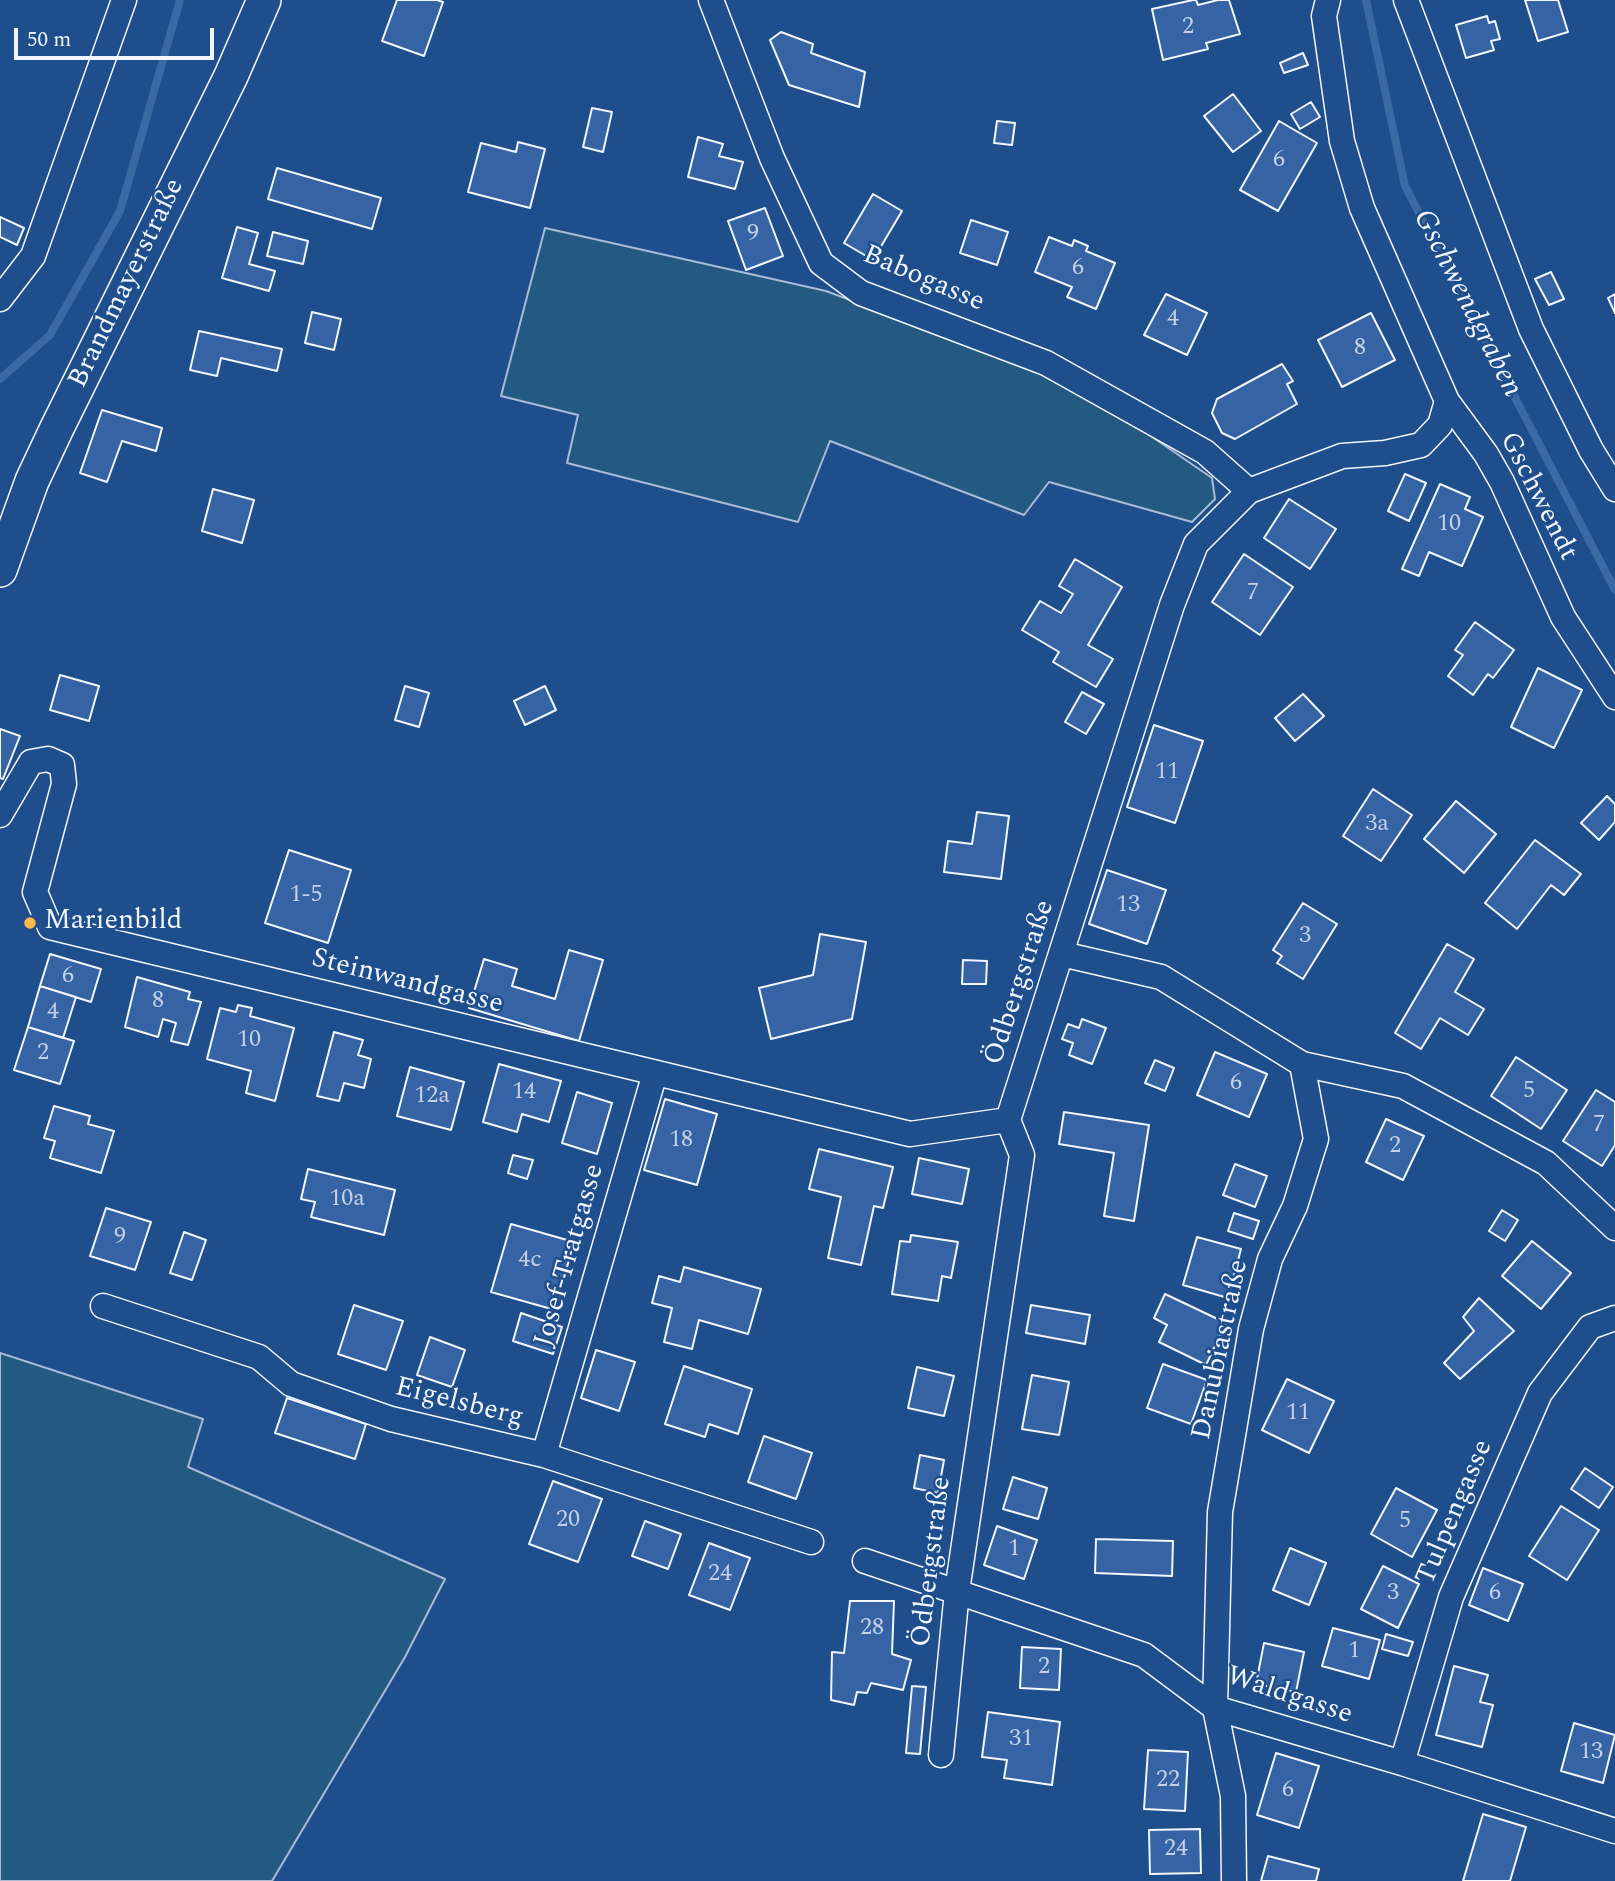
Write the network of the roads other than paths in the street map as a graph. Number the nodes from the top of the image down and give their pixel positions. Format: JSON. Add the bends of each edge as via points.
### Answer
{"nodes":[{"id":1,"x":124,"y":0,"type":"edge"},
{"id":2,"x":264,"y":0,"type":"edge"},
{"id":3,"x":711,"y":0,"type":"edge"},
{"id":4,"x":1328,"y":0,"type":"edge"},
{"id":5,"x":1406,"y":0,"type":"edge"},
{"id":6,"x":0,"y":299,"type":"edge"},
{"id":7,"x":1447,"y":401,"type":"junction"},
{"id":8,"x":1615,"y":489,"type":"edge"},
{"id":9,"x":1249,"y":491,"type":"junction"},
{"id":10,"x":0,"y":570,"type":"edge"},
{"id":11,"x":1615,"y":697,"type":"edge"},
{"id":12,"x":0,"y":816,"type":"edge"},
{"id":13,"x":1062,"y":954,"type":"junction"},
{"id":14,"x":1303,"y":1064,"type":"junction"},
{"id":15,"x":655,"y":1073,"type":"junction"},
{"id":16,"x":1008,"y":1120,"type":"junction"},
{"id":17,"x":1615,"y":1228,"type":"edge"},
{"id":18,"x":103,"y":1306,"type":"dead end"},
{"id":19,"x":1615,"y":1318,"type":"edge"},
{"id":20,"x":544,"y":1455,"type":"junction"},
{"id":21,"x":811,"y":1542,"type":"dead end"},
{"id":22,"x":865,"y":1561,"type":"dead end"},
{"id":23,"x":957,"y":1591,"type":"junction"},
{"id":24,"x":1215,"y":1708,"type":"junction"},
{"id":25,"x":941,"y":1755,"type":"dead end"},
{"id":26,"x":1402,"y":1763,"type":"junction"},
{"id":27,"x":1615,"y":1831,"type":"edge"},
{"id":28,"x":1234,"y":1881,"type":"edge"}],
"edges":[{"from":1,"to":6,"type":"street","via":[[33,256]]},
{"from":2,"to":10,"type":"main road","name":"Brandmayerstraße","via":[[55,430]]},
{"from":3,"to":9,"type":"street","name":"Babogasse","via":[[772,158],[821,263],[861,293],[1046,363],[1205,452]]},
{"from":4,"to":7,"type":"street","name":"Gschwendt","via":[[1324,16],[1342,141],[1362,208]]},
{"from":5,"to":8,"type":"street","via":[[1531,329]]},
{"from":7,"to":9,"type":"street","name":"Ödbergstraße","via":[[1440,425],[1421,445],[1342,456]]},
{"from":7,"to":11,"type":"street","name":"Gschwendt","via":[[1497,472],[1563,617]]},
{"from":9,"to":13,"type":"street","name":"Ödbergstraße","via":[[1196,544],[1172,606]]},
{"from":12,"to":15,"type":"street","name":"Steinwandgasse","via":[[31,762],[48,758],[62,765],[64,784],[35,892],[50,927]]},
{"from":13,"to":14,"type":"street","via":[[1161,977]]},
{"from":13,"to":16,"type":"street","name":"Ödbergstraße"},
{"from":14,"to":17,"type":"street","via":[[1403,1086],[1546,1163]]},
{"from":14,"to":24,"type":"street","name":"Danubiastraße","via":[[1316,1139],[1295,1206],[1270,1259],[1251,1329],[1220,1512]]},
{"from":15,"to":16,"type":"street","name":"Steinwandgasse","via":[[910,1133]]},
{"from":15,"to":20,"type":"street","name":"Josef-Tratgasse"},
{"from":16,"to":23,"type":"street","name":"Ödbergstraße","via":[[1022,1155]]},
{"from":18,"to":20,"type":"street","name":"Eigelsberg","via":[[259,1356],[291,1384],[391,1419]]},
{"from":19,"to":26,"type":"street","name":"Tulpengasse","via":[[1590,1327],[1540,1393],[1451,1597]]},
{"from":20,"to":21,"type":"street","name":"Eigelsberg"},
{"from":22,"to":23,"type":"street"},
{"from":23,"to":24,"type":"street","name":"Waldgasse","via":[[1144,1655]]},
{"from":23,"to":25,"type":"street","name":"Ödbergstraße"},
{"from":24,"to":26,"type":"street","name":"Waldgasse"},
{"from":24,"to":28,"type":"street","name":"Danubiastraße","via":[[1233,1797]]},
{"from":26,"to":27,"type":"street","name":"Waldgasse"}]}
